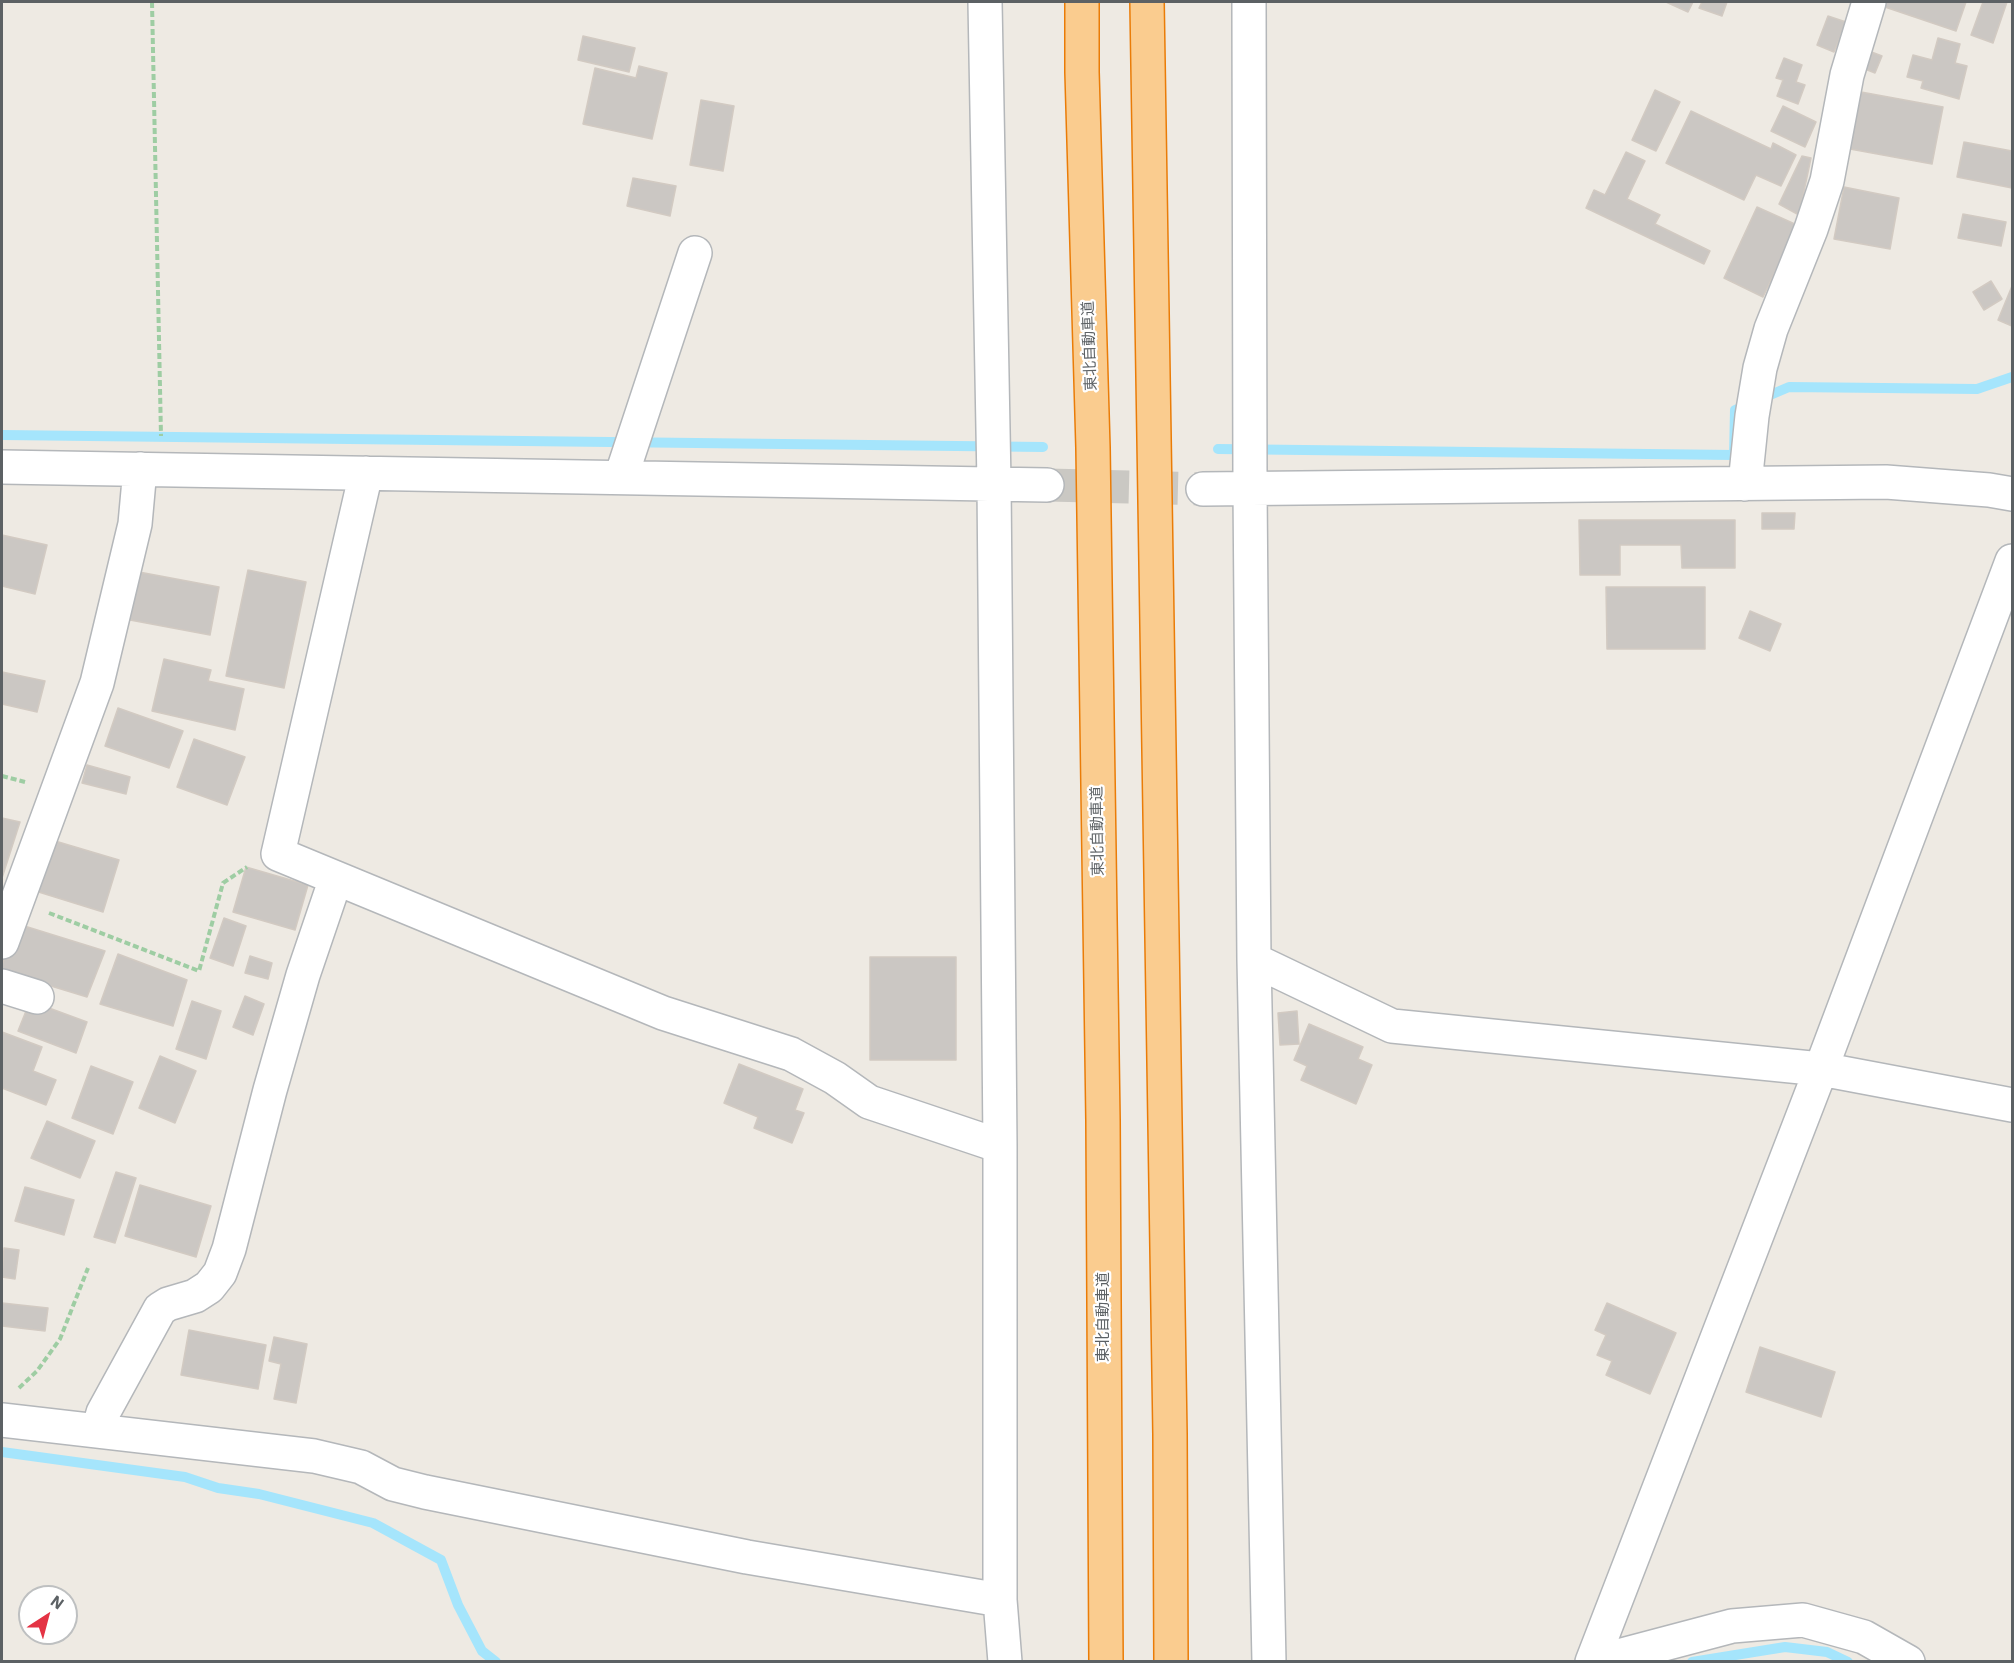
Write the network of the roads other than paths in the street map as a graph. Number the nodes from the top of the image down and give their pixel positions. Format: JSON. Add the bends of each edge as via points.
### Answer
{"nodes":[{"id":1,"x":985,"y":2,"type":"edge"},
{"id":2,"x":1082,"y":2,"type":"edge"},
{"id":3,"x":1147,"y":2,"type":"edge"},
{"id":4,"x":1249,"y":2,"type":"edge"},
{"id":5,"x":1869,"y":2,"type":"edge"},
{"id":6,"x":695,"y":253,"type":"dead end"},
{"id":7,"x":2,"y":467,"type":"edge"},
{"id":8,"x":151,"y":470,"type":"junction"},
{"id":9,"x":366,"y":473,"type":"junction"},
{"id":10,"x":621,"y":477,"type":"junction"},
{"id":11,"x":994,"y":483,"type":"junction"},
{"id":12,"x":1745,"y":484,"type":"junction"},
{"id":13,"x":1047,"y":485,"type":"tunnel mouth"},
{"id":14,"x":1203,"y":489,"type":"tunnel mouth"},
{"id":15,"x":1250,"y":489,"type":"junction"},
{"id":16,"x":2013,"y":494,"type":"edge"},
{"id":17,"x":2013,"y":561,"type":"edge"},
{"id":18,"x":336,"y":878,"type":"junction"},
{"id":19,"x":2,"y":942,"type":"edge"},
{"id":20,"x":1254,"y":960,"type":"junction"},
{"id":21,"x":2,"y":986,"type":"edge"},
{"id":22,"x":37,"y":997,"type":"dead end"},
{"id":23,"x":1821,"y":1069,"type":"junction"},
{"id":24,"x":2013,"y":1105,"type":"edge"},
{"id":25,"x":1000,"y":1146,"type":"junction"},
{"id":26,"x":9,"y":1406,"type":"edge"},
{"id":27,"x":98,"y":1431,"type":"junction"},
{"id":28,"x":1000,"y":1600,"type":"junction"},
{"id":29,"x":1171,"y":1648,"type":"edge"},
{"id":30,"x":1106,"y":1649,"type":"edge"},
{"id":31,"x":1005,"y":1662,"type":"edge"},
{"id":32,"x":1269,"y":1662,"type":"edge"},
{"id":33,"x":1594,"y":1662,"type":"edge"},
{"id":34,"x":1908,"y":1662,"type":"edge"}],
"edges":[{"from":1,"to":11,"type":"street"},
{"from":2,"to":30,"type":"highway","name":"東北自動車道","via":[[1103,1120]]},
{"from":3,"to":29,"type":"highway"},
{"from":4,"to":15,"type":"street"},
{"from":5,"to":12,"type":"street","via":[[1846,75],[1827,181],[1760,368]]},
{"from":6,"to":10,"type":"street"},
{"from":7,"to":8,"type":"street"},
{"from":8,"to":9,"type":"street"},
{"from":8,"to":19,"type":"street","via":[[97,683]]},
{"from":9,"to":10,"type":"street"},
{"from":9,"to":18,"type":"street","via":[[278,854]]},
{"from":10,"to":11,"type":"street"},
{"from":11,"to":13,"type":"street"},
{"from":11,"to":25,"type":"street"},
{"from":12,"to":15,"type":"street"},
{"from":12,"to":16,"type":"street","via":[[1886,482]]},
{"from":14,"to":15,"type":"street"},
{"from":15,"to":20,"type":"street"},
{"from":17,"to":23,"type":"street"},
{"from":18,"to":25,"type":"street","via":[[663,1013],[791,1054],[869,1102]]},
{"from":18,"to":27,"type":"street","via":[[303,975],[220,1273],[195,1296],[160,1309],[103,1413]]},
{"from":20,"to":23,"type":"street","via":[[1392,1026]]},
{"from":20,"to":32,"type":"street"},
{"from":21,"to":22,"type":"street"},
{"from":23,"to":24,"type":"street"},
{"from":23,"to":33,"type":"street"},
{"from":25,"to":28,"type":"street"},
{"from":26,"to":27,"type":"street"},
{"from":27,"to":28,"type":"street","via":[[314,1456],[361,1467],[393,1484],[425,1492],[747,1557]]},
{"from":28,"to":31,"type":"street"},
{"from":33,"to":34,"type":"street","via":[[1732,1626],[1803,1620],[1864,1637]]}]}
